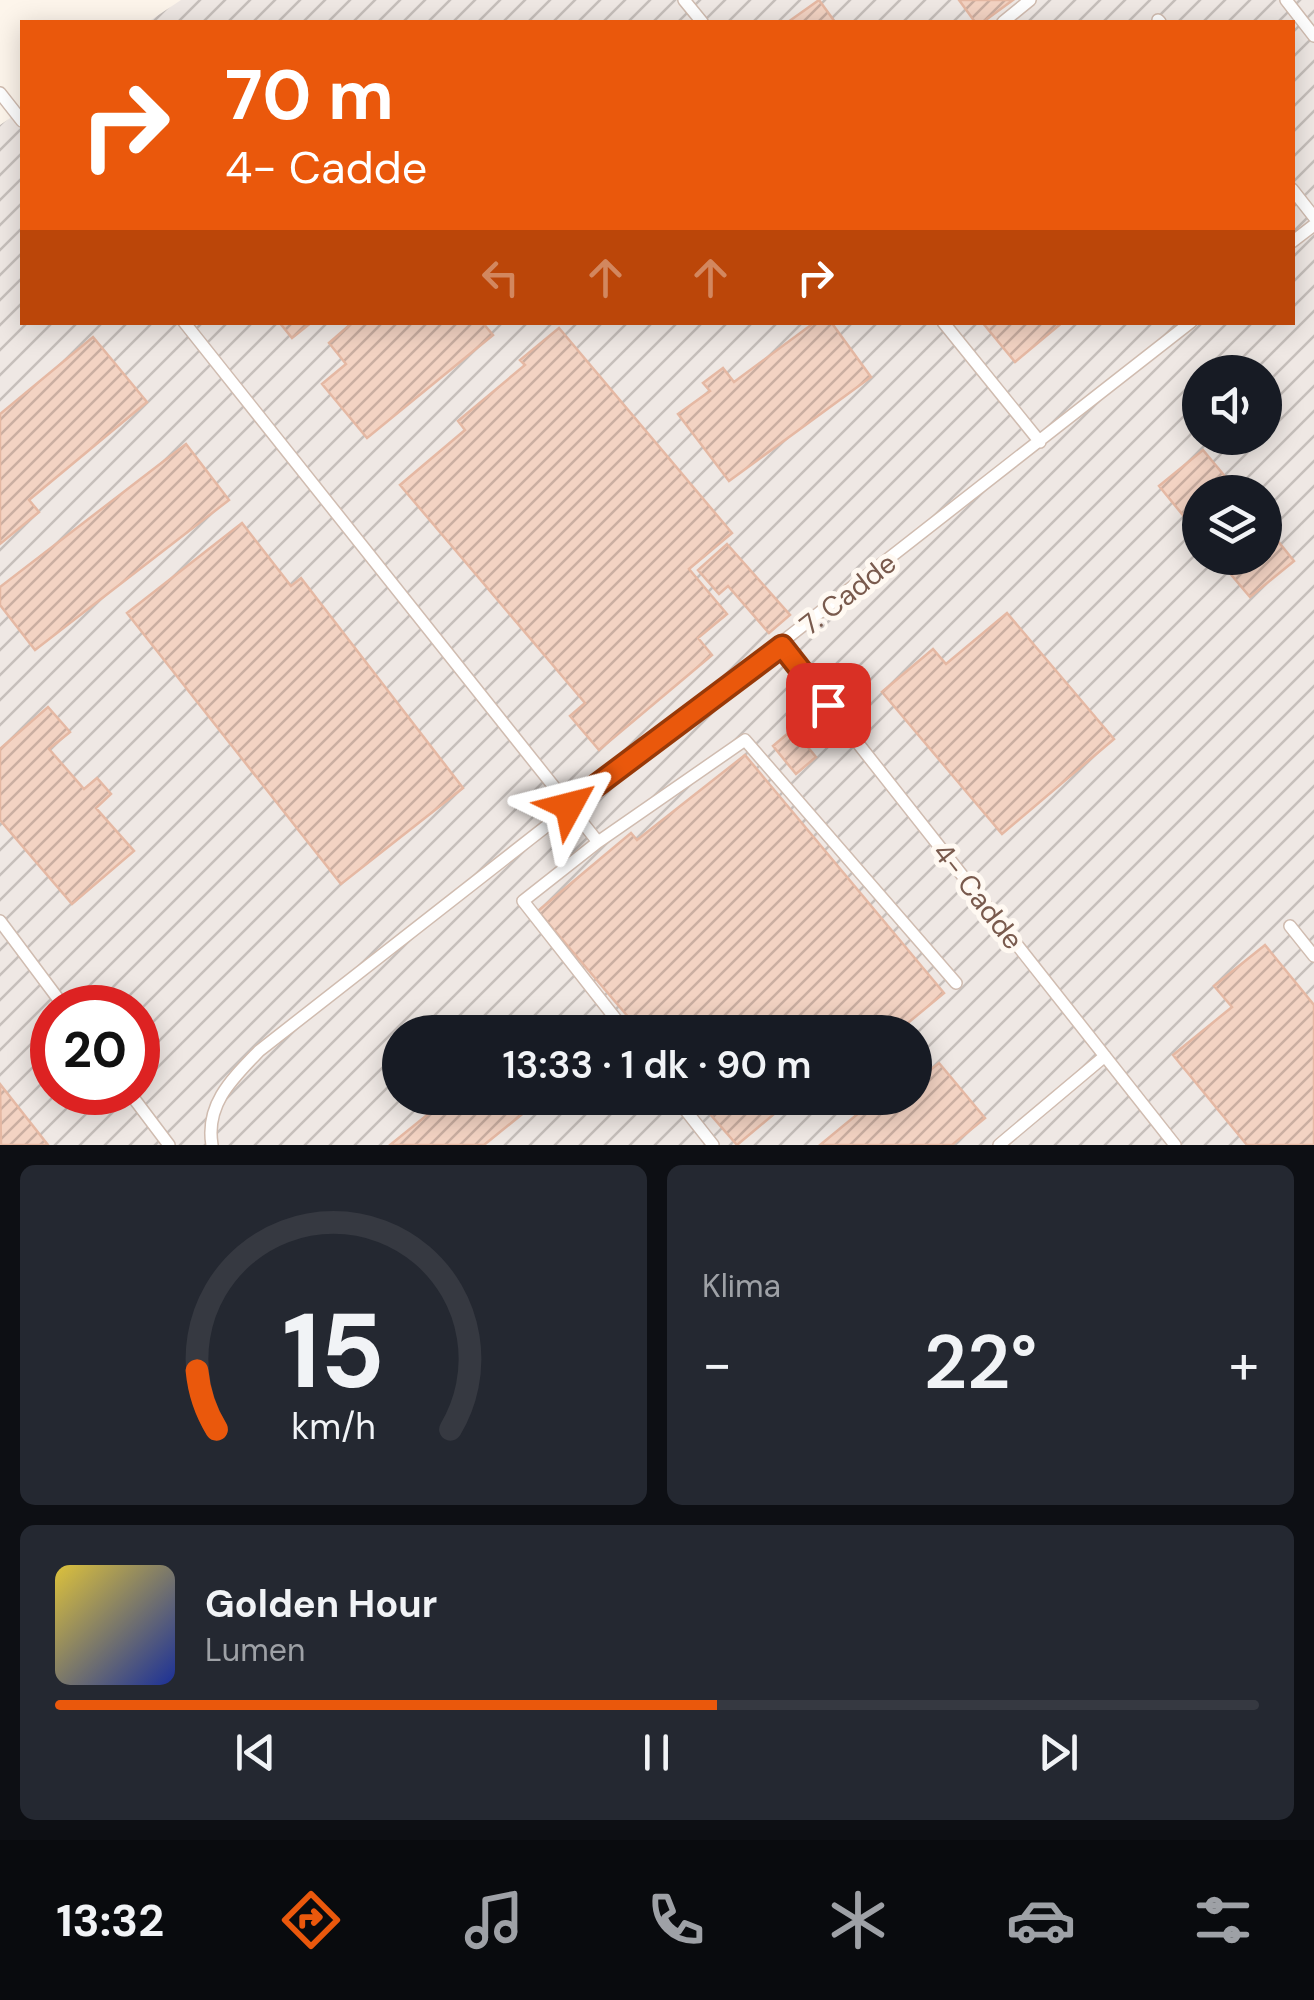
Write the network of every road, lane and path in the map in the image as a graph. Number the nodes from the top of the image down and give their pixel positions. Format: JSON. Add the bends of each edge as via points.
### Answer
{"nodes":[{"id":1,"x":684,"y":0,"type":"edge"},
{"id":2,"x":1030,"y":0,"type":"edge"},
{"id":3,"x":1286,"y":0,"type":"edge"},
{"id":4,"x":700,"y":20,"type":"edge"},
{"id":5,"x":1005,"y":20,"type":"edge"},
{"id":6,"x":1314,"y":36,"type":"edge"},
{"id":7,"x":0,"y":92,"type":"edge"},
{"id":8,"x":20,"y":118,"type":"edge"},
{"id":9,"x":1295,"y":194,"type":"edge"},
{"id":10,"x":1314,"y":216,"type":"edge"},
{"id":11,"x":186,"y":325,"type":"edge"},
{"id":12,"x":945,"y":325,"type":"edge"},
{"id":13,"x":1187,"y":325,"type":"edge"},
{"id":14,"x":1040,"y":442,"type":"junction"},
{"id":15,"x":782,"y":646,"type":"junction"},
{"id":16,"x":569,"y":806,"type":"junction"},
{"id":17,"x":598,"y":842,"type":"junction"},
{"id":18,"x":0,"y":921,"type":"edge"},
{"id":19,"x":1290,"y":926,"type":"dead end"},
{"id":20,"x":1314,"y":956,"type":"edge"},
{"id":21,"x":956,"y":983,"type":"dead end"},
{"id":22,"x":48,"y":985,"type":"edge"},
{"id":23,"x":613,"y":1015,"type":"edge"},
{"id":24,"x":1105,"y":1056,"type":"junction"},
{"id":25,"x":147,"y":1115,"type":"edge"},
{"id":26,"x":689,"y":1115,"type":"edge"},
{"id":27,"x":209,"y":1127,"type":"junction"},
{"id":28,"x":170,"y":1145,"type":"edge"},
{"id":29,"x":212,"y":1145,"type":"edge"},
{"id":30,"x":221,"y":1145,"type":"edge"},
{"id":31,"x":713,"y":1145,"type":"edge"},
{"id":32,"x":999,"y":1145,"type":"edge"},
{"id":33,"x":1174,"y":1145,"type":"edge"}],
"edges":[{"from":1,"to":4,"type":"lane"},
{"from":2,"to":5,"type":"lane"},
{"from":3,"to":6,"type":"lane"},
{"from":7,"to":8,"type":"lane"},
{"from":9,"to":10,"type":"lane"},
{"from":11,"to":16,"type":"lane"},
{"from":12,"to":14,"type":"lane"},
{"from":13,"to":14,"type":"lane","name":"7. Cadde"},
{"from":14,"to":15,"type":"lane","name":"7. Cadde"},
{"from":15,"to":16,"type":"lane","name":"7. Cadde"},
{"from":15,"to":24,"type":"lane","name":"4- Cadde"},
{"from":16,"to":17,"type":"lane"},
{"from":16,"to":27,"type":"lane","name":"7. Cadde","via":[[259,1051],[224,1087]]},
{"from":17,"to":21,"type":"lane","via":[[745,740]]},
{"from":17,"to":23,"type":"lane","via":[[523,901]]},
{"from":18,"to":22,"type":"lane"},
{"from":19,"to":20,"type":"lane"},
{"from":24,"to":32,"type":"lane"},
{"from":24,"to":33,"type":"lane","name":"4- Cadde"},
{"from":25,"to":28,"type":"lane"},
{"from":26,"to":31,"type":"lane"},
{"from":27,"to":29,"type":"lane"},
{"from":27,"to":30,"type":"lane"}]}
